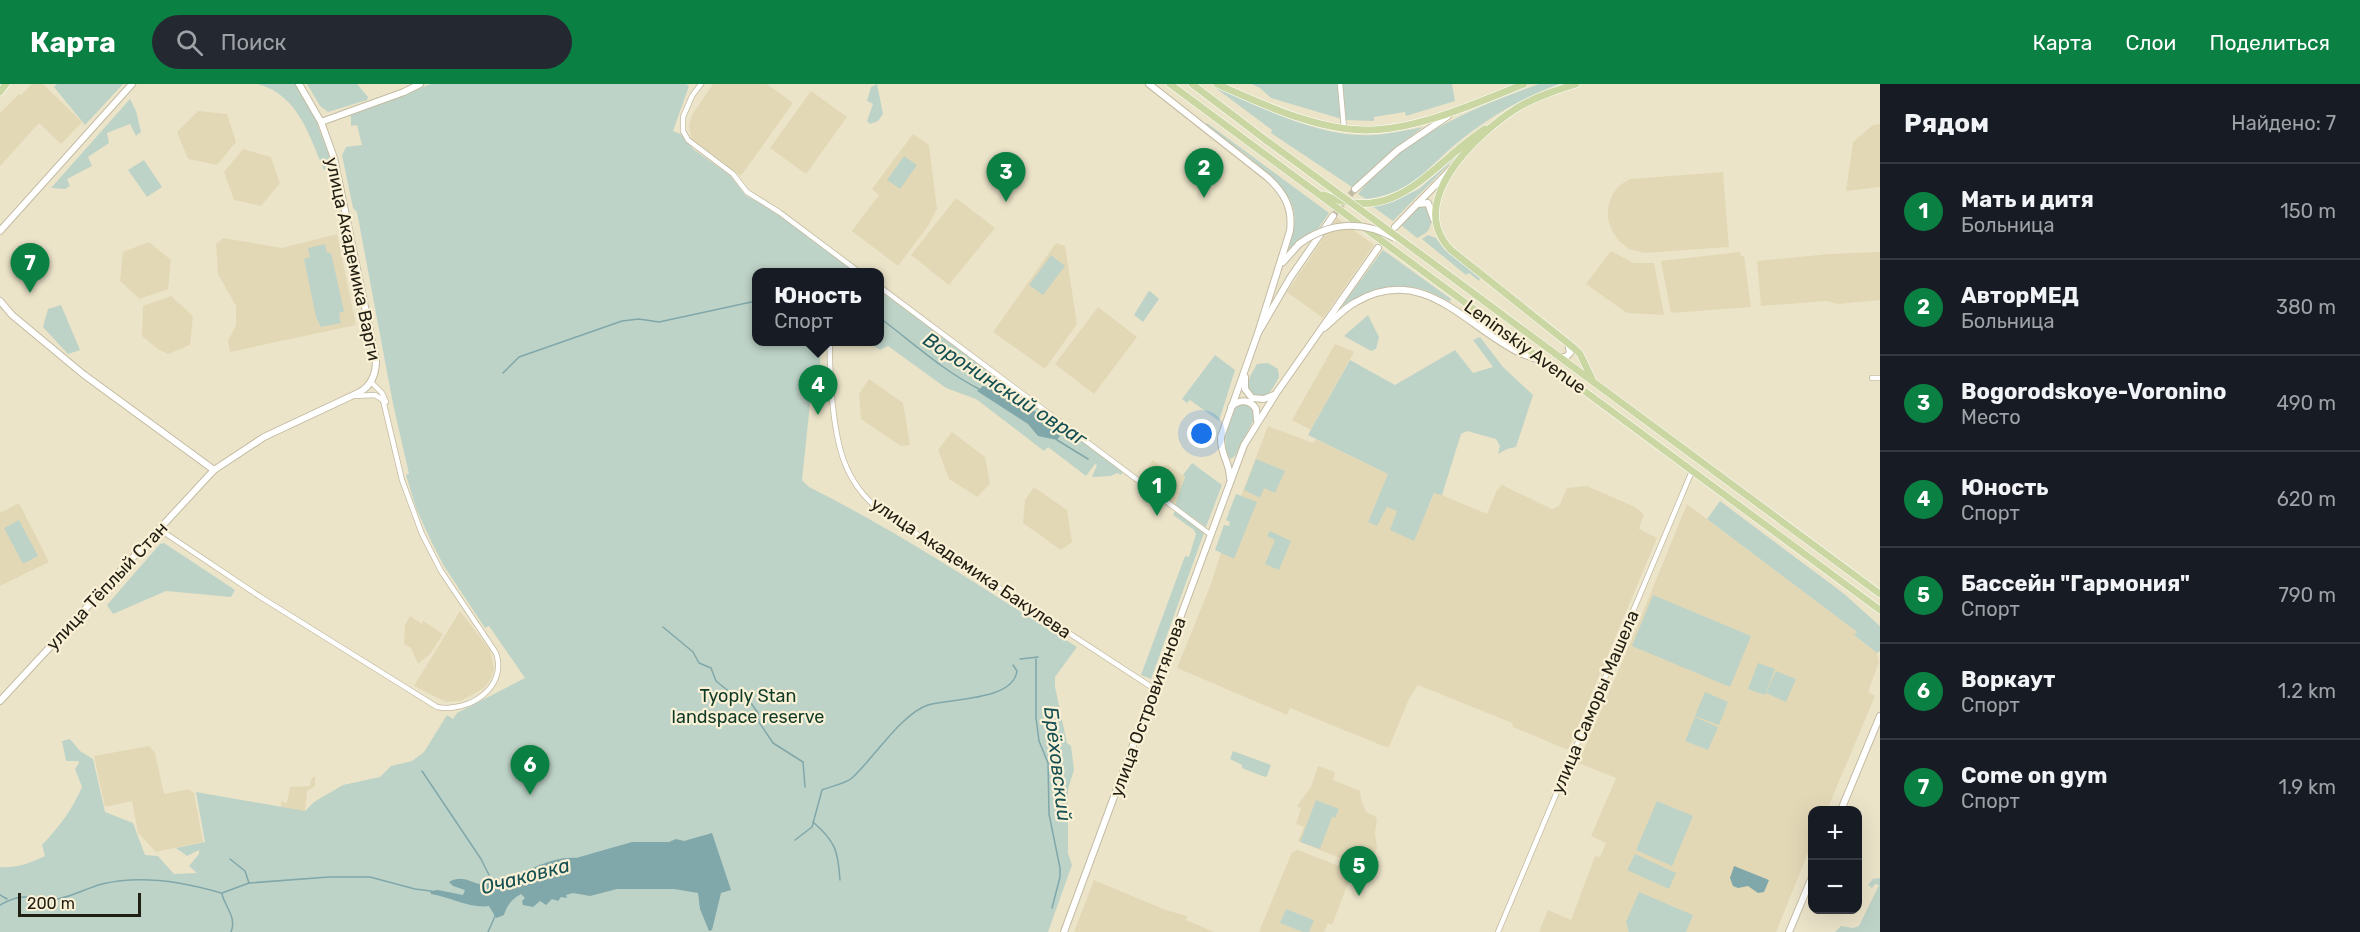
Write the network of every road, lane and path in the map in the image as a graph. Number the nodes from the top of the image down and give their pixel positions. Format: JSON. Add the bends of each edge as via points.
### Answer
{"nodes":[{"id":1,"x":6,"y":84,"type":"edge"},
{"id":2,"x":132,"y":84,"type":"edge"},
{"id":3,"x":299,"y":84,"type":"edge"},
{"id":4,"x":420,"y":84,"type":"edge"},
{"id":5,"x":700,"y":84,"type":"edge"},
{"id":6,"x":1149,"y":84,"type":"edge"},
{"id":7,"x":1170,"y":84,"type":"edge"},
{"id":8,"x":1192,"y":84,"type":"edge"},
{"id":9,"x":1217,"y":84,"type":"edge"},
{"id":10,"x":1340,"y":84,"type":"edge"},
{"id":11,"x":1524,"y":84,"type":"edge"},
{"id":12,"x":1576,"y":84,"type":"edge"},
{"id":13,"x":0,"y":92,"type":"edge"},
{"id":14,"x":1459,"y":109,"type":"junction"},
{"id":15,"x":1505,"y":116,"type":"junction"},
{"id":16,"x":321,"y":122,"type":"junction"},
{"id":17,"x":1344,"y":128,"type":"junction"},
{"id":18,"x":1456,"y":164,"type":"junction"},
{"id":19,"x":1355,"y":189,"type":"tunnel mouth"},
{"id":20,"x":1313,"y":190,"type":"junction"},
{"id":21,"x":1412,"y":208,"type":"junction"},
{"id":22,"x":1333,"y":216,"type":"tunnel mouth"},
{"id":23,"x":1434,"y":220,"type":"junction"},
{"id":24,"x":1395,"y":227,"type":"dead end"},
{"id":25,"x":0,"y":231,"type":"edge"},
{"id":26,"x":1412,"y":247,"type":"junction"},
{"id":27,"x":1378,"y":248,"type":"dead end"},
{"id":28,"x":851,"y":266,"type":"joint"},
{"id":29,"x":854,"y":268,"type":"edge"},
{"id":30,"x":1277,"y":273,"type":"junction"},
{"id":31,"x":884,"y":291,"type":"edge"},
{"id":32,"x":0,"y":301,"type":"edge"},
{"id":33,"x":1475,"y":323,"type":"junction"},
{"id":34,"x":1504,"y":332,"type":"junction"},
{"id":35,"x":1258,"y":333,"type":"junction"},
{"id":36,"x":1317,"y":334,"type":"junction"},
{"id":37,"x":1568,"y":343,"type":"junction"},
{"id":38,"x":830,"y":346,"type":"edge"},
{"id":39,"x":1557,"y":356,"type":"junction"},
{"id":40,"x":1546,"y":363,"type":"junction"},
{"id":41,"x":1246,"y":367,"type":"junction"},
{"id":42,"x":1872,"y":378,"type":"dead end"},
{"id":43,"x":1880,"y":378,"type":"edge"},
{"id":44,"x":371,"y":382,"type":"junction"},
{"id":45,"x":1595,"y":384,"type":"junction"},
{"id":46,"x":1277,"y":392,"type":"junction"},
{"id":47,"x":352,"y":397,"type":"junction"},
{"id":48,"x":1231,"y":407,"type":"junction"},
{"id":49,"x":387,"y":414,"type":"junction"},
{"id":50,"x":1255,"y":425,"type":"junction"},
{"id":51,"x":1221,"y":449,"type":"junction"},
{"id":52,"x":1240,"y":454,"type":"junction"},
{"id":53,"x":214,"y":470,"type":"junction"},
{"id":54,"x":1692,"y":471,"type":"junction"},
{"id":55,"x":1230,"y":482,"type":"junction"},
{"id":56,"x":159,"y":529,"type":"junction"},
{"id":57,"x":1211,"y":535,"type":"junction"},
{"id":58,"x":1880,"y":594,"type":"edge"},
{"id":59,"x":1880,"y":610,"type":"edge"},
{"id":60,"x":1153,"y":688,"type":"junction"},
{"id":61,"x":0,"y":701,"type":"edge"},
{"id":62,"x":1880,"y":716,"type":"edge"},
{"id":63,"x":1842,"y":806,"type":"edge"},
{"id":64,"x":1808,"y":887,"type":"edge"},
{"id":65,"x":1064,"y":932,"type":"edge"},
{"id":66,"x":1498,"y":932,"type":"edge"},
{"id":67,"x":1789,"y":932,"type":"edge"}],
"edges":[{"from":1,"to":13,"type":"main road"},
{"from":2,"to":25,"type":"main road"},
{"from":3,"to":16,"type":"main road","name":"улица Академика Варги"},
{"from":4,"to":16,"type":"main road"},
{"from":5,"to":28,"type":"street","via":[[683,117],[683,132],[688,140],[733,174],[747,192]]},
{"from":6,"to":30,"type":"main road","via":[[1282,193],[1290,209],[1291,226]]},
{"from":7,"to":20,"type":"main road","name":"Leninskiy Avenue"},
{"from":8,"to":26,"type":"main road","name":"Leninskiy Avenue","bridge":true},
{"from":9,"to":17,"type":"main road","via":[[1278,110]]},
{"from":10,"to":17,"type":"street"},
{"from":11,"to":14,"type":"main road"},
{"from":12,"to":15,"type":"main road","via":[[1528,102]]},
{"from":14,"to":17,"type":"main road","via":[[1386,128]]},
{"from":14,"to":19,"type":"main road","via":[[1407,143]]},
{"from":15,"to":18,"type":"main road"},
{"from":15,"to":20,"type":"main road","via":[[1465,142],[1422,182],[1395,197],[1353,204]]},
{"from":16,"to":44,"type":"main road","name":"улица Академика Варги","via":[[342,190],[376,358]]},
{"from":18,"to":21,"type":"main road"},
{"from":18,"to":23,"type":"main road","via":[[1438,194]]},
{"from":20,"to":34,"type":"main road","name":"Leninskiy Avenue"},
{"from":21,"to":23,"type":"main road","via":[[1428,204]]},
{"from":21,"to":24,"type":"main road"},
{"from":22,"to":35,"type":"main road"},
{"from":23,"to":37,"type":"main road","via":[[1450,250]]},
{"from":26,"to":30,"type":"main road","bridge":true,"via":[[1380,231],[1350,225],[1321,231],[1299,244]]},
{"from":26,"to":39,"type":"main road","name":"Leninskiy Avenue"},
{"from":27,"to":36,"type":"main road","name":"улица Островитянова"},
{"from":28,"to":29,"type":"street"},
{"from":30,"to":35,"type":"main road"},
{"from":31,"to":57,"type":"street"},
{"from":32,"to":53,"type":"main road","via":[[83,374]]},
{"from":33,"to":34,"type":"main road"},
{"from":33,"to":36,"type":"main road","via":[[1432,297],[1413,290],[1395,290],[1358,300]]},
{"from":33,"to":40,"type":"main road","via":[[1519,352]]},
{"from":34,"to":40,"type":"main road","name":"Leninskiy Avenue"},
{"from":35,"to":41,"type":"main road"},
{"from":36,"to":46,"type":"main road","name":"улица Островитянова"},
{"from":37,"to":39,"type":"main road","via":[[1569,354],[1564,358]]},
{"from":37,"to":45,"type":"main road","via":[[1579,352]]},
{"from":38,"to":60,"type":"street","name":"улица Академика Бакулева","via":[[836,439],[847,471],[863,496]]},
{"from":39,"to":45,"type":"main road","name":"Leninskiy Avenue"},
{"from":40,"to":54,"type":"main road","name":"Leninskiy Avenue"},
{"from":41,"to":46,"type":"main road","via":[[1249,396],[1264,399]]},
{"from":41,"to":48,"type":"main road"},
{"from":42,"to":43,"type":"street"},
{"from":44,"to":47,"type":"main road","name":"улица Академика Варги"},
{"from":44,"to":49,"type":"street","via":[[385,397]]},
{"from":45,"to":58,"type":"main road","name":"Leninskiy Avenue"},
{"from":46,"to":50,"type":"main road","name":"улица Островитянова"},
{"from":47,"to":49,"type":"street","via":[[378,395]]},
{"from":47,"to":53,"type":"main road","name":"улица Академика Варги","via":[[264,437]]},
{"from":48,"to":50,"type":"main road","via":[[1240,401],[1252,404],[1257,412]]},
{"from":48,"to":51,"type":"main road"},
{"from":49,"to":56,"type":"street","via":[[402,480],[418,524],[441,571],[494,647],[499,665],[489,690],[461,707],[437,707]]},
{"from":50,"to":52,"type":"main road","name":"улица Островитянова"},
{"from":51,"to":52,"type":"main road","via":[[1230,461]]},
{"from":51,"to":55,"type":"main road"},
{"from":52,"to":55,"type":"main road","name":"улица Островитянова"},
{"from":53,"to":56,"type":"main road","name":"улица Тёплый Стан"},
{"from":54,"to":59,"type":"main road","name":"Leninskiy Avenue"},
{"from":54,"to":66,"type":"street","name":"улица Саморы Машела"},
{"from":55,"to":57,"type":"main road","name":"улица Островитянова"},
{"from":56,"to":61,"type":"main road","name":"улица Тёплый Стан"},
{"from":57,"to":60,"type":"main road","name":"улица Островитянова"},
{"from":60,"to":65,"type":"main road","name":"улица Островитянова"},
{"from":62,"to":63,"type":"main road"},
{"from":64,"to":67,"type":"main road"}]}
